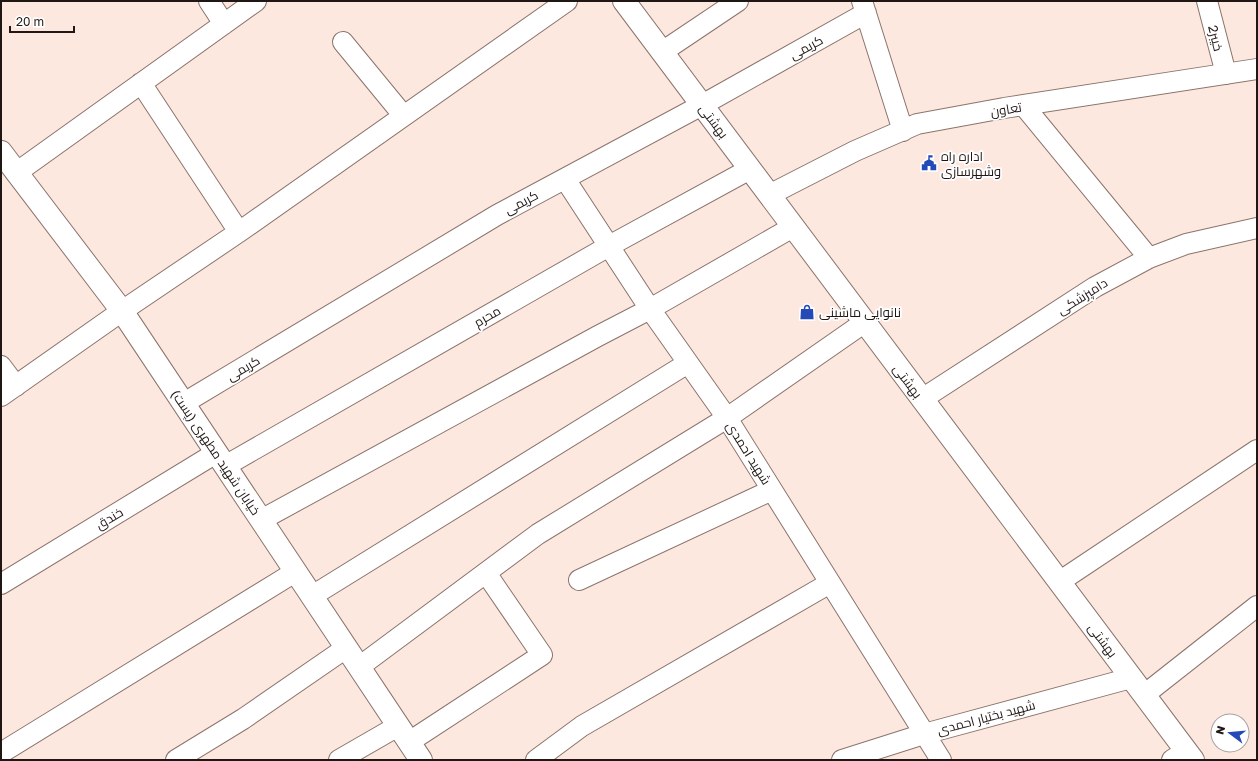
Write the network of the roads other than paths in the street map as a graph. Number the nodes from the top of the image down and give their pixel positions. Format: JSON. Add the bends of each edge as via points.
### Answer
{"nodes":[{"id":1,"x":209,"y":1,"type":"edge"},
{"id":2,"x":256,"y":1,"type":"edge"},
{"id":3,"x":567,"y":1,"type":"edge"},
{"id":4,"x":624,"y":1,"type":"edge"},
{"id":5,"x":738,"y":1,"type":"edge"},
{"id":6,"x":1207,"y":1,"type":"edge"},
{"id":7,"x":864,"y":7,"type":"edge"},
{"id":8,"x":224,"y":24,"type":"junction"},
{"id":9,"x":343,"y":42,"type":"dead end"},
{"id":10,"x":662,"y":52,"type":"junction"},
{"id":11,"x":1257,"y":69,"type":"edge"},
{"id":12,"x":1226,"y":74,"type":"junction"},
{"id":13,"x":141,"y":83,"type":"junction"},
{"id":14,"x":702,"y":105,"type":"junction"},
{"id":15,"x":1024,"y":106,"type":"junction"},
{"id":16,"x":403,"y":115,"type":"junction"},
{"id":17,"x":903,"y":131,"type":"junction"},
{"id":18,"x":1,"y":152,"type":"edge"},
{"id":19,"x":750,"y":169,"type":"junction"},
{"id":20,"x":16,"y":173,"type":"junction"},
{"id":21,"x":565,"y":179,"type":"junction"},
{"id":22,"x":769,"y":195,"type":"junction"},
{"id":23,"x":793,"y":227,"type":"junction"},
{"id":24,"x":1257,"y":228,"type":"edge"},
{"id":25,"x":239,"y":232,"type":"junction"},
{"id":26,"x":609,"y":246,"type":"junction"},
{"id":27,"x":1149,"y":258,"type":"junction"},
{"id":28,"x":650,"y":309,"type":"junction"},
{"id":29,"x":122,"y":311,"type":"junction"},
{"id":30,"x":865,"y":322,"type":"junction"},
{"id":31,"x":688,"y":363,"type":"junction"},
{"id":32,"x":1,"y":366,"type":"edge"},
{"id":33,"x":8,"y":391,"type":"edge"},
{"id":34,"x":922,"y":399,"type":"junction"},
{"id":35,"x":184,"y":403,"type":"junction"},
{"id":36,"x":727,"y":418,"type":"junction"},
{"id":37,"x":1257,"y":450,"type":"edge"},
{"id":38,"x":221,"y":459,"type":"junction"},
{"id":39,"x":772,"y":490,"type":"junction"},
{"id":40,"x":261,"y":520,"type":"junction"},
{"id":41,"x":296,"y":572,"type":"junction"},
{"id":42,"x":486,"y":573,"type":"junction"},
{"id":43,"x":579,"y":580,"type":"dead end"},
{"id":44,"x":1059,"y":582,"type":"junction"},
{"id":45,"x":830,"y":583,"type":"junction"},
{"id":46,"x":1,"y":584,"type":"edge"},
{"id":47,"x":312,"y":596,"type":"junction"},
{"id":48,"x":1257,"y":606,"type":"edge"},
{"id":49,"x":346,"y":648,"type":"junction"},
{"id":50,"x":359,"y":667,"type":"junction"},
{"id":51,"x":1131,"y":678,"type":"junction"},
{"id":52,"x":1144,"y":695,"type":"junction"},
{"id":53,"x":404,"y":734,"type":"junction"},
{"id":54,"x":924,"y":734,"type":"junction"},
{"id":55,"x":1,"y":753,"type":"edge"},
{"id":56,"x":1184,"y":757,"type":"edge"},
{"id":57,"x":176,"y":760,"type":"edge"},
{"id":58,"x":339,"y":760,"type":"edge"},
{"id":59,"x":421,"y":760,"type":"edge"},
{"id":60,"x":536,"y":760,"type":"edge"},
{"id":61,"x":842,"y":760,"type":"edge"},
{"id":62,"x":941,"y":760,"type":"edge"}],
"edges":[{"from":1,"to":8,"type":"street"},
{"from":2,"to":8,"type":"street"},
{"from":3,"to":16,"type":"street"},
{"from":4,"to":10,"type":"street","name":"بهشتی"},
{"from":5,"to":10,"type":"street"},
{"from":6,"to":12,"type":"street","name":"خیبر2"},
{"from":7,"to":14,"type":"street","name":"کریمی"},
{"from":7,"to":17,"type":"street"},
{"from":8,"to":13,"type":"street"},
{"from":9,"to":16,"type":"street"},
{"from":10,"to":14,"type":"street","name":"بهشتی"},
{"from":11,"to":12,"type":"street","name":"تعاون"},
{"from":12,"to":15,"type":"street","name":"تعاون"},
{"from":13,"to":20,"type":"street"},
{"from":13,"to":25,"type":"street"},
{"from":14,"to":19,"type":"street","name":"بهشتی"},
{"from":14,"to":21,"type":"street","name":"کریمی"},
{"from":15,"to":17,"type":"street","name":"تعاون","via":[[917,124]]},
{"from":15,"to":27,"type":"street"},
{"from":16,"to":25,"type":"street"},
{"from":17,"to":22,"type":"street","name":"تعاون","via":[[855,151]]},
{"from":18,"to":20,"type":"street","name":"خیابان شهید مطهری (پست)"},
{"from":19,"to":22,"type":"street","name":"بهشتی"},
{"from":19,"to":26,"type":"street","name":"محرم"},
{"from":20,"to":29,"type":"street","name":"خیابان شهید مطهری (پست)"},
{"from":21,"to":26,"type":"street","name":"شهید احمدی"},
{"from":21,"to":35,"type":"street","name":"کریمی","via":[[490,219]]},
{"from":22,"to":23,"type":"street","name":"بهشتی"},
{"from":23,"to":28,"type":"street"},
{"from":23,"to":30,"type":"street","name":"بهشتی"},
{"from":24,"to":27,"type":"street","name":"دامپزشکی","via":[[1186,244]]},
{"from":25,"to":29,"type":"street"},
{"from":26,"to":28,"type":"street","name":"شهید احمدی"},
{"from":26,"to":38,"type":"street","name":"محرم"},
{"from":27,"to":34,"type":"street","name":"دامپزشکی","via":[[1095,286]]},
{"from":28,"to":31,"type":"street","name":"شهید احمدی"},
{"from":28,"to":40,"type":"street"},
{"from":29,"to":33,"type":"street"},
{"from":29,"to":35,"type":"street","name":"خیابان شهید مطهری (پست)"},
{"from":30,"to":34,"type":"street","name":"بهشتی"},
{"from":30,"to":36,"type":"street"},
{"from":31,"to":36,"type":"street","name":"شهید احمدی"},
{"from":31,"to":47,"type":"street"},
{"from":32,"to":33,"type":"street"},
{"from":34,"to":44,"type":"street","name":"بهشتی"},
{"from":35,"to":38,"type":"street","name":"خیابان شهید مطهری (پست)"},
{"from":36,"to":39,"type":"street","name":"شهید احمدی"},
{"from":36,"to":42,"type":"street","via":[[538,534]]},
{"from":37,"to":44,"type":"street"},
{"from":38,"to":40,"type":"street","name":"خیابان شهید مطهری (پست)"},
{"from":38,"to":46,"type":"street","name":"خندق"},
{"from":39,"to":43,"type":"street"},
{"from":39,"to":45,"type":"street","name":"شهید احمدی"},
{"from":40,"to":41,"type":"street","name":"خیابان شهید مطهری (پست)"},
{"from":41,"to":47,"type":"street","name":"خیابان شهید مطهری (پست)"},
{"from":41,"to":55,"type":"street"},
{"from":42,"to":50,"type":"street"},
{"from":42,"to":53,"type":"street","via":[[542,655]]},
{"from":44,"to":51,"type":"street","name":"بهشتی"},
{"from":45,"to":54,"type":"street","name":"شهید احمدی"},
{"from":45,"to":60,"type":"street","via":[[582,726]]},
{"from":47,"to":49,"type":"street","name":"خیابان شهید مطهری (پست)"},
{"from":48,"to":52,"type":"street"},
{"from":49,"to":50,"type":"street","name":"خیابان شهید مطهری (پست)"},
{"from":49,"to":57,"type":"street","via":[[243,719]]},
{"from":50,"to":53,"type":"street","name":"خیابان شهید مطهری (پست)"},
{"from":51,"to":52,"type":"street","name":"بهشتی"},
{"from":51,"to":54,"type":"street","name":"شهید بختیار احمدی"},
{"from":52,"to":56,"type":"street","name":"بهشتی"},
{"from":53,"to":58,"type":"street"},
{"from":53,"to":59,"type":"street","name":"خیابان شهید مطهری (پست)"},
{"from":54,"to":61,"type":"street","name":"شهید بختیار احمدی"},
{"from":54,"to":62,"type":"street","name":"شهید احمدی"}]}
